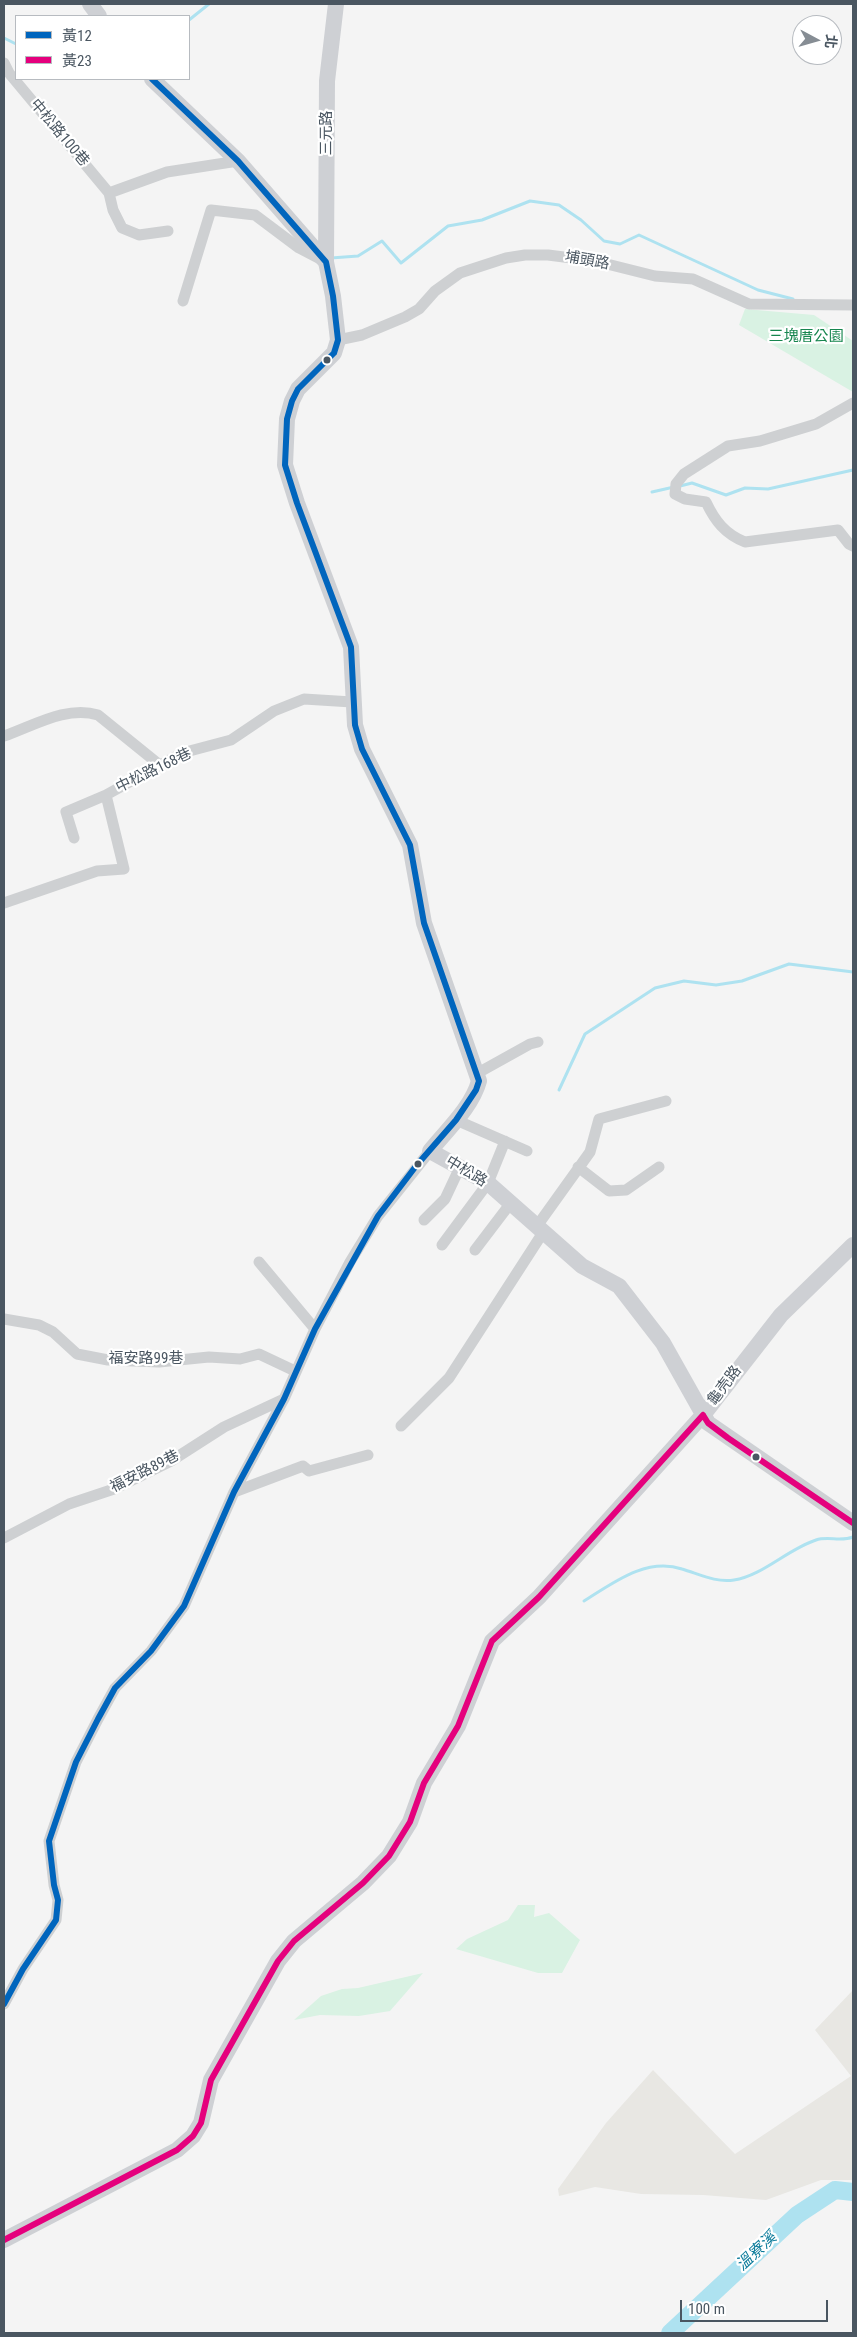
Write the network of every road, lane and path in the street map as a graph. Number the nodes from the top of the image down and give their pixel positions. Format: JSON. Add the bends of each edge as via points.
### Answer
{"nodes":[{"id":1,"x":90,"y":4,"type":"edge"},
{"id":2,"x":336,"y":4,"type":"edge"},
{"id":3,"x":98,"y":15,"type":"edge"},
{"id":4,"x":5,"y":71,"type":"edge"},
{"id":5,"x":153,"y":80,"type":"edge"},
{"id":6,"x":238,"y":161,"type":"junction"},
{"id":7,"x":109,"y":193,"type":"junction"},
{"id":8,"x":168,"y":231,"type":"dead end"},
{"id":9,"x":326,"y":262,"type":"junction"},
{"id":10,"x":182,"y":301,"type":"dead end"},
{"id":11,"x":853,"y":306,"type":"edge"},
{"id":12,"x":338,"y":340,"type":"junction"},
{"id":13,"x":853,"y":403,"type":"edge"},
{"id":14,"x":853,"y":546,"type":"edge"},
{"id":15,"x":352,"y":702,"type":"junction"},
{"id":16,"x":4,"y":736,"type":"edge"},
{"id":17,"x":161,"y":766,"type":"junction"},
{"id":18,"x":106,"y":795,"type":"junction"},
{"id":19,"x":74,"y":838,"type":"dead end"},
{"id":20,"x":4,"y":903,"type":"edge"},
{"id":21,"x":538,"y":1042,"type":"dead end"},
{"id":22,"x":476,"y":1074,"type":"junction"},
{"id":23,"x":666,"y":1101,"type":"dead end"},
{"id":24,"x":456,"y":1120,"type":"junction"},
{"id":25,"x":505,"y":1141,"type":"junction"},
{"id":26,"x":430,"y":1151,"type":"junction"},
{"id":27,"x":527,"y":1151,"type":"dead end"},
{"id":28,"x":460,"y":1167,"type":"junction"},
{"id":29,"x":578,"y":1167,"type":"junction"},
{"id":30,"x":659,"y":1167,"type":"dead end"},
{"id":31,"x":488,"y":1183,"type":"junction"},
{"id":32,"x":510,"y":1204,"type":"junction"},
{"id":33,"x":424,"y":1220,"type":"dead end"},
{"id":34,"x":540,"y":1228,"type":"junction"},
{"id":35,"x":442,"y":1245,"type":"dead end"},
{"id":36,"x":853,"y":1245,"type":"edge"},
{"id":37,"x":475,"y":1250,"type":"dead end"},
{"id":38,"x":259,"y":1262,"type":"dead end"},
{"id":39,"x":4,"y":1319,"type":"edge"},
{"id":40,"x":315,"y":1328,"type":"junction"},
{"id":41,"x":296,"y":1371,"type":"junction"},
{"id":42,"x":284,"y":1399,"type":"junction"},
{"id":43,"x":704,"y":1415,"type":"junction"},
{"id":44,"x":401,"y":1426,"type":"dead end"},
{"id":45,"x":368,"y":1455,"type":"dead end"},
{"id":46,"x":234,"y":1492,"type":"junction"},
{"id":47,"x":853,"y":1523,"type":"edge"},
{"id":48,"x":4,"y":1538,"type":"edge"},
{"id":49,"x":4,"y":2004,"type":"edge"},
{"id":50,"x":4,"y":2240,"type":"edge"}],
"edges":[{"from":1,"to":3,"type":"street"},
{"from":2,"to":9,"type":"street","name":"三元路","via":[[327,81]]},
{"from":4,"to":7,"type":"street","name":"中松路100巷"},
{"from":5,"to":6,"type":"street"},
{"from":6,"to":7,"type":"street","via":[[167,172]]},
{"from":6,"to":9,"type":"street"},
{"from":7,"to":8,"type":"street","name":"中松路100巷","via":[[112,210],[122,228],[139,235]]},
{"from":9,"to":10,"type":"street","via":[[300,248],[255,215],[211,210]]},
{"from":9,"to":12,"type":"street"},
{"from":11,"to":12,"type":"street","name":"埔頭路","via":[[748,304],[693,279],[656,276],[596,261],[525,255],[456,274],[419,309],[405,317],[362,335]]},
{"from":12,"to":15,"type":"street","name":"中松路","via":[[334,353],[298,389],[292,401],[287,419],[285,465],[296,504],[351,647]]},
{"from":13,"to":14,"type":"street","via":[[816,424],[760,441],[728,446],[684,474],[676,484],[675,494],[706,502],[723,530],[745,542],[838,530]]},
{"from":15,"to":17,"type":"street","name":"中松路168巷","via":[[304,699],[274,711],[231,740],[182,754]]},
{"from":15,"to":22,"type":"street","name":"中松路","via":[[362,749],[410,845],[424,923]]},
{"from":16,"to":17,"type":"street","via":[[72,712],[86,711],[98,715]]},
{"from":17,"to":18,"type":"street","name":"中松路168巷"},
{"from":18,"to":19,"type":"street","via":[[66,812]]},
{"from":18,"to":20,"type":"street","name":"中松路168巷","via":[[124,869],[97,871]]},
{"from":21,"to":22,"type":"street"},
{"from":22,"to":24,"type":"street","name":"中松路","via":[[479,1081],[476,1090]]},
{"from":23,"to":29,"type":"street","via":[[599,1119],[590,1152]]},
{"from":24,"to":25,"type":"street"},
{"from":24,"to":26,"type":"street","name":"中松路"},
{"from":25,"to":27,"type":"street"},
{"from":25,"to":31,"type":"street"},
{"from":26,"to":28,"type":"street","name":"中松路"},
{"from":26,"to":40,"type":"street","via":[[378,1216]]},
{"from":28,"to":31,"type":"street","name":"中松路"},
{"from":28,"to":33,"type":"street","via":[[444,1199]]},
{"from":29,"to":30,"type":"street","via":[[608,1191],[626,1190]]},
{"from":29,"to":34,"type":"street"},
{"from":31,"to":32,"type":"street","name":"中松路"},
{"from":31,"to":35,"type":"street"},
{"from":32,"to":34,"type":"street","name":"中松路"},
{"from":32,"to":37,"type":"street"},
{"from":34,"to":43,"type":"street","name":"中松路","via":[[582,1266],[619,1286],[663,1343]]},
{"from":34,"to":44,"type":"street","via":[[448,1378]]},
{"from":36,"to":43,"type":"street","name":"龜壳路","via":[[780,1315]]},
{"from":38,"to":40,"type":"street"},
{"from":39,"to":41,"type":"street","name":"福安路99巷","via":[[39,1325],[53,1332],[77,1354],[108,1360],[240,1359],[259,1354]]},
{"from":40,"to":41,"type":"street"},
{"from":41,"to":42,"type":"street"},
{"from":42,"to":46,"type":"street"},
{"from":42,"to":48,"type":"street","name":"福安路89巷","via":[[224,1427],[171,1461],[114,1489],[69,1504]]},
{"from":43,"to":47,"type":"street","name":"中松路","via":[[708,1423],[728,1438]]},
{"from":43,"to":50,"type":"street","name":"龜壳路","via":[[550,1585],[492,1641],[458,1726],[424,1784],[410,1822],[389,1856],[363,1883],[294,1941],[278,1962],[211,2080],[201,2123],[193,2136],[177,2150]]},
{"from":45,"to":46,"type":"street","via":[[309,1471],[303,1466]]},
{"from":46,"to":49,"type":"street","via":[[184,1606],[151,1651],[114,1688],[76,1762],[49,1841],[58,1900],[56,1920],[22,1969]]}]}
